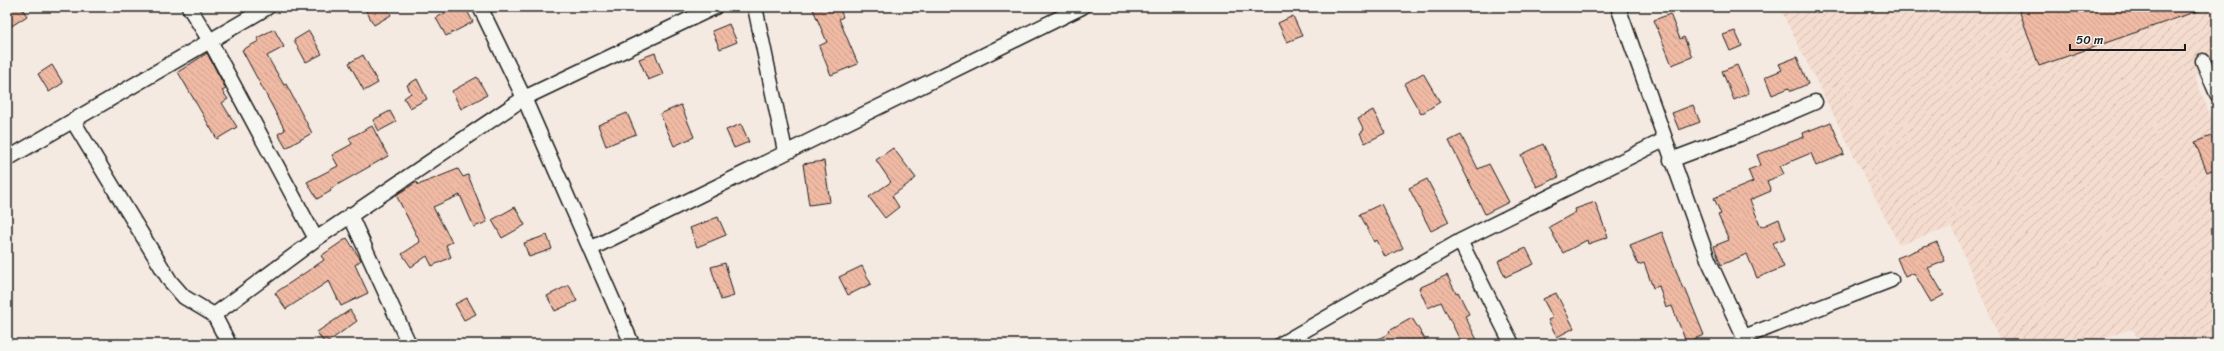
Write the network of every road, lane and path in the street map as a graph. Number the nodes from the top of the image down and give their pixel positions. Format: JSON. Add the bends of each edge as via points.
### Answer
{"nodes":[{"id":1,"x":189,"y":7,"type":"edge"},
{"id":2,"x":268,"y":7,"type":"edge"},
{"id":3,"x":480,"y":7,"type":"edge"},
{"id":4,"x":716,"y":7,"type":"edge"},
{"id":5,"x":755,"y":7,"type":"edge"},
{"id":6,"x":1082,"y":7,"type":"edge"},
{"id":7,"x":1618,"y":7,"type":"edge"},
{"id":8,"x":210,"y":41,"type":"junction"},
{"id":9,"x":2203,"y":61,"type":"dead end"},
{"id":10,"x":2217,"y":94,"type":"edge"},
{"id":11,"x":524,"y":98,"type":"junction"},
{"id":12,"x":1814,"y":102,"type":"dead end"},
{"id":13,"x":73,"y":121,"type":"junction"},
{"id":14,"x":1664,"y":140,"type":"junction"},
{"id":15,"x":785,"y":151,"type":"junction"},
{"id":16,"x":7,"y":159,"type":"edge"},
{"id":17,"x":1671,"y":160,"type":"junction"},
{"id":18,"x":350,"y":215,"type":"junction"},
{"id":19,"x":316,"y":239,"type":"junction"},
{"id":20,"x":1460,"y":241,"type":"junction"},
{"id":21,"x":590,"y":249,"type":"junction"},
{"id":22,"x":1891,"y":280,"type":"dead end"},
{"id":23,"x":214,"y":315,"type":"junction"},
{"id":24,"x":1745,"y":341,"type":"edge"},
{"id":25,"x":229,"y":344,"type":"edge"},
{"id":26,"x":409,"y":344,"type":"edge"},
{"id":27,"x":632,"y":344,"type":"edge"},
{"id":28,"x":1281,"y":344,"type":"edge"},
{"id":29,"x":1512,"y":344,"type":"edge"}],
"edges":[{"from":1,"to":8,"type":"street"},
{"from":2,"to":8,"type":"street"},
{"from":3,"to":11,"type":"street"},
{"from":4,"to":11,"type":"street"},
{"from":5,"to":15,"type":"street"},
{"from":6,"to":15,"type":"street"},
{"from":7,"to":14,"type":"street"},
{"from":8,"to":13,"type":"street"},
{"from":8,"to":19,"type":"street"},
{"from":9,"to":10,"type":"street"},
{"from":11,"to":18,"type":"street"},
{"from":11,"to":21,"type":"street"},
{"from":12,"to":17,"type":"street"},
{"from":13,"to":16,"type":"street"},
{"from":13,"to":23,"type":"street","via":[[170,281],[184,297]]},
{"from":14,"to":17,"type":"street"},
{"from":14,"to":20,"type":"street"},
{"from":15,"to":21,"type":"street"},
{"from":17,"to":24,"type":"street","via":[[1708,259]]},
{"from":18,"to":19,"type":"street"},
{"from":18,"to":26,"type":"street"},
{"from":19,"to":23,"type":"street"},
{"from":20,"to":28,"type":"street"},
{"from":20,"to":29,"type":"street"},
{"from":21,"to":27,"type":"street"},
{"from":22,"to":24,"type":"street"},
{"from":23,"to":25,"type":"street"}]}
